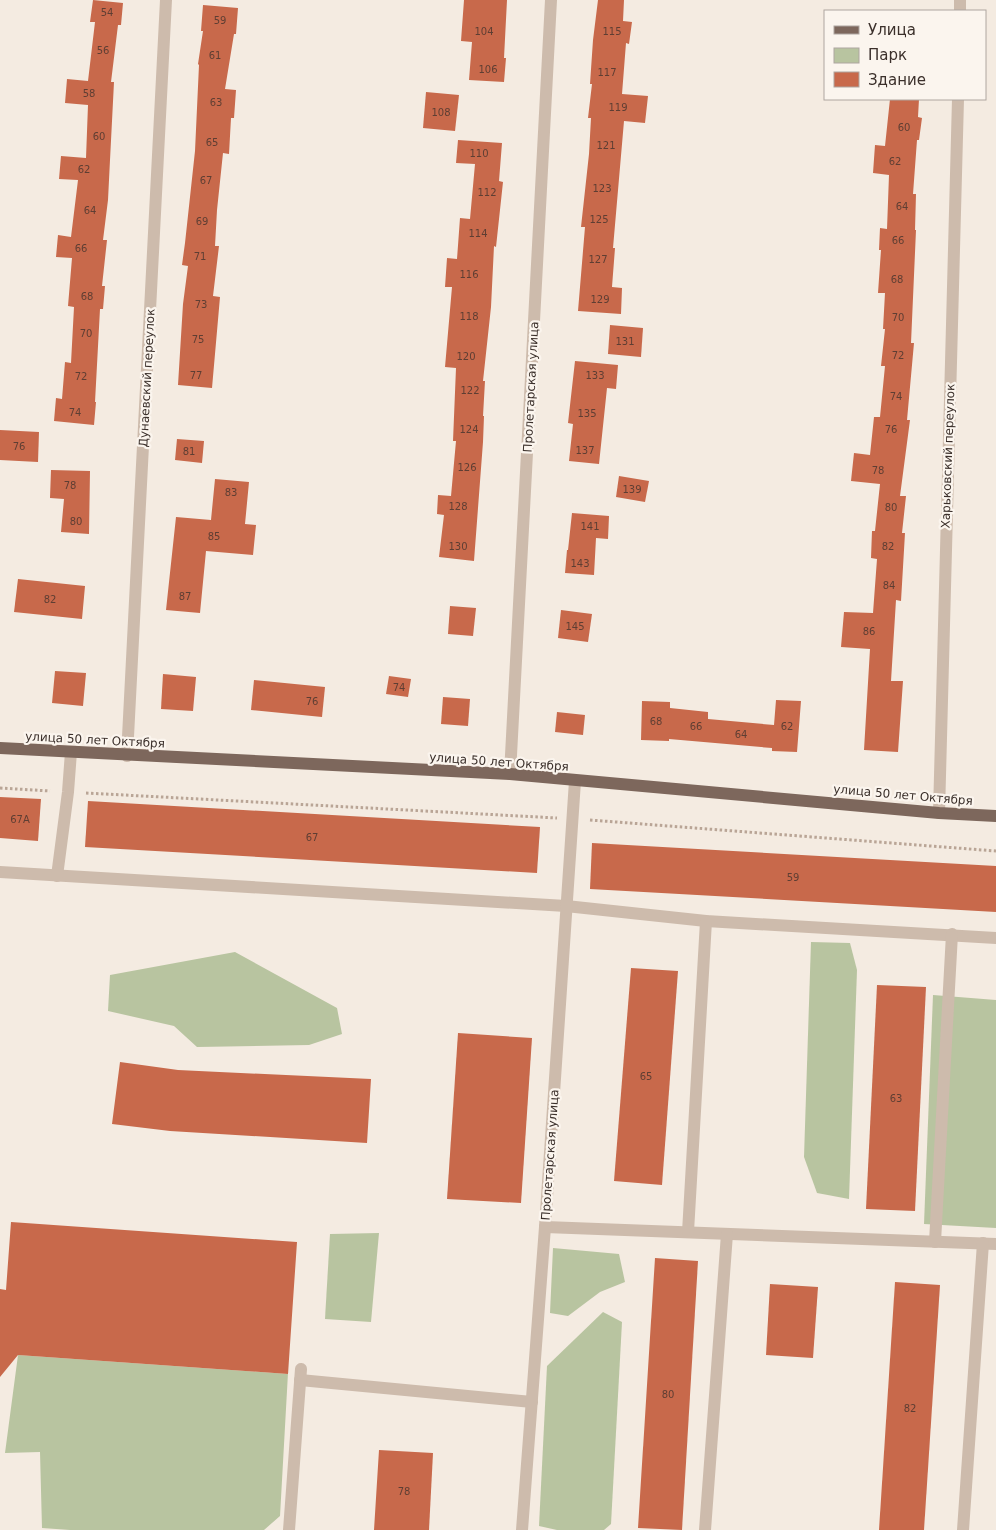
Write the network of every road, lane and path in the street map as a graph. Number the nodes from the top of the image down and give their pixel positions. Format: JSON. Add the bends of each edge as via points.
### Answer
{"nodes":[{"id":1,"x":166,"y":0,"type":"edge"},
{"id":2,"x":551,"y":0,"type":"edge"},
{"id":3,"x":958,"y":100,"type":"edge"},
{"id":4,"x":0,"y":748,"type":"edge"},
{"id":5,"x":71,"y":752,"type":"junction"},
{"id":6,"x":127,"y":756,"type":"junction"},
{"id":7,"x":510,"y":774,"type":"junction"},
{"id":8,"x":575,"y":781,"type":"junction"},
{"id":9,"x":0,"y":788,"type":"edge"},
{"id":10,"x":68,"y":792,"type":"junction"},
{"id":11,"x":939,"y":813,"type":"junction"},
{"id":12,"x":996,"y":816,"type":"edge"},
{"id":13,"x":573,"y":819,"type":"junction"},
{"id":14,"x":996,"y":851,"type":"edge"},
{"id":15,"x":0,"y":872,"type":"edge"},
{"id":16,"x":57,"y":876,"type":"junction"},
{"id":17,"x":566,"y":906,"type":"junction"},
{"id":18,"x":706,"y":921,"type":"junction"},
{"id":19,"x":952,"y":934,"type":"junction"},
{"id":20,"x":996,"y":938,"type":"edge"},
{"id":21,"x":545,"y":1226,"type":"junction"},
{"id":22,"x":688,"y":1232,"type":"junction"},
{"id":23,"x":727,"y":1234,"type":"junction"},
{"id":24,"x":935,"y":1242,"type":"junction"},
{"id":25,"x":989,"y":1244,"type":"edge"},
{"id":26,"x":532,"y":1402,"type":"junction"},
{"id":27,"x":289,"y":1530,"type":"edge"},
{"id":28,"x":522,"y":1530,"type":"edge"},
{"id":29,"x":704,"y":1530,"type":"edge"},
{"id":30,"x":963,"y":1530,"type":"edge"}],
"edges":[{"from":1,"to":6,"type":"street","name":"Дунаевский переулок"},
{"from":2,"to":7,"type":"street","name":"Пролетарская улица"},
{"from":3,"to":11,"type":"street","name":"Харьковский переулок"},
{"from":4,"to":5,"type":"main road","name":"улица 50 лет Октября"},
{"from":5,"to":6,"type":"main road","name":"улица 50 лет Октября"},
{"from":5,"to":10,"type":"street"},
{"from":6,"to":7,"type":"main road","name":"улица 50 лет Октября"},
{"from":7,"to":8,"type":"main road","name":"улица 50 лет Октября"},
{"from":8,"to":11,"type":"main road","name":"улица 50 лет Октября"},
{"from":8,"to":13,"type":"street","name":"Пролетарская улица"},
{"from":9,"to":10,"type":"path"},
{"from":10,"to":13,"type":"path"},
{"from":10,"to":16,"type":"street"},
{"from":11,"to":12,"type":"main road","name":"улица 50 лет Октября"},
{"from":13,"to":14,"type":"path"},
{"from":13,"to":17,"type":"street","name":"Пролетарская улица"},
{"from":15,"to":16,"type":"street"},
{"from":16,"to":17,"type":"street"},
{"from":17,"to":18,"type":"street"},
{"from":17,"to":21,"type":"street","name":"Пролетарская улица"},
{"from":18,"to":19,"type":"street"},
{"from":18,"to":22,"type":"street"},
{"from":19,"to":20,"type":"street"},
{"from":19,"to":24,"type":"street"},
{"from":21,"to":22,"type":"street"},
{"from":21,"to":26,"type":"street","name":"Пролетарская улица"},
{"from":22,"to":23,"type":"street"},
{"from":23,"to":24,"type":"street"},
{"from":23,"to":29,"type":"street"},
{"from":24,"to":25,"type":"street"},
{"from":25,"to":30,"type":"street"},
{"from":26,"to":27,"type":"street","via":[[300,1374]]},
{"from":26,"to":28,"type":"street","name":"Пролетарская улица"}]}
